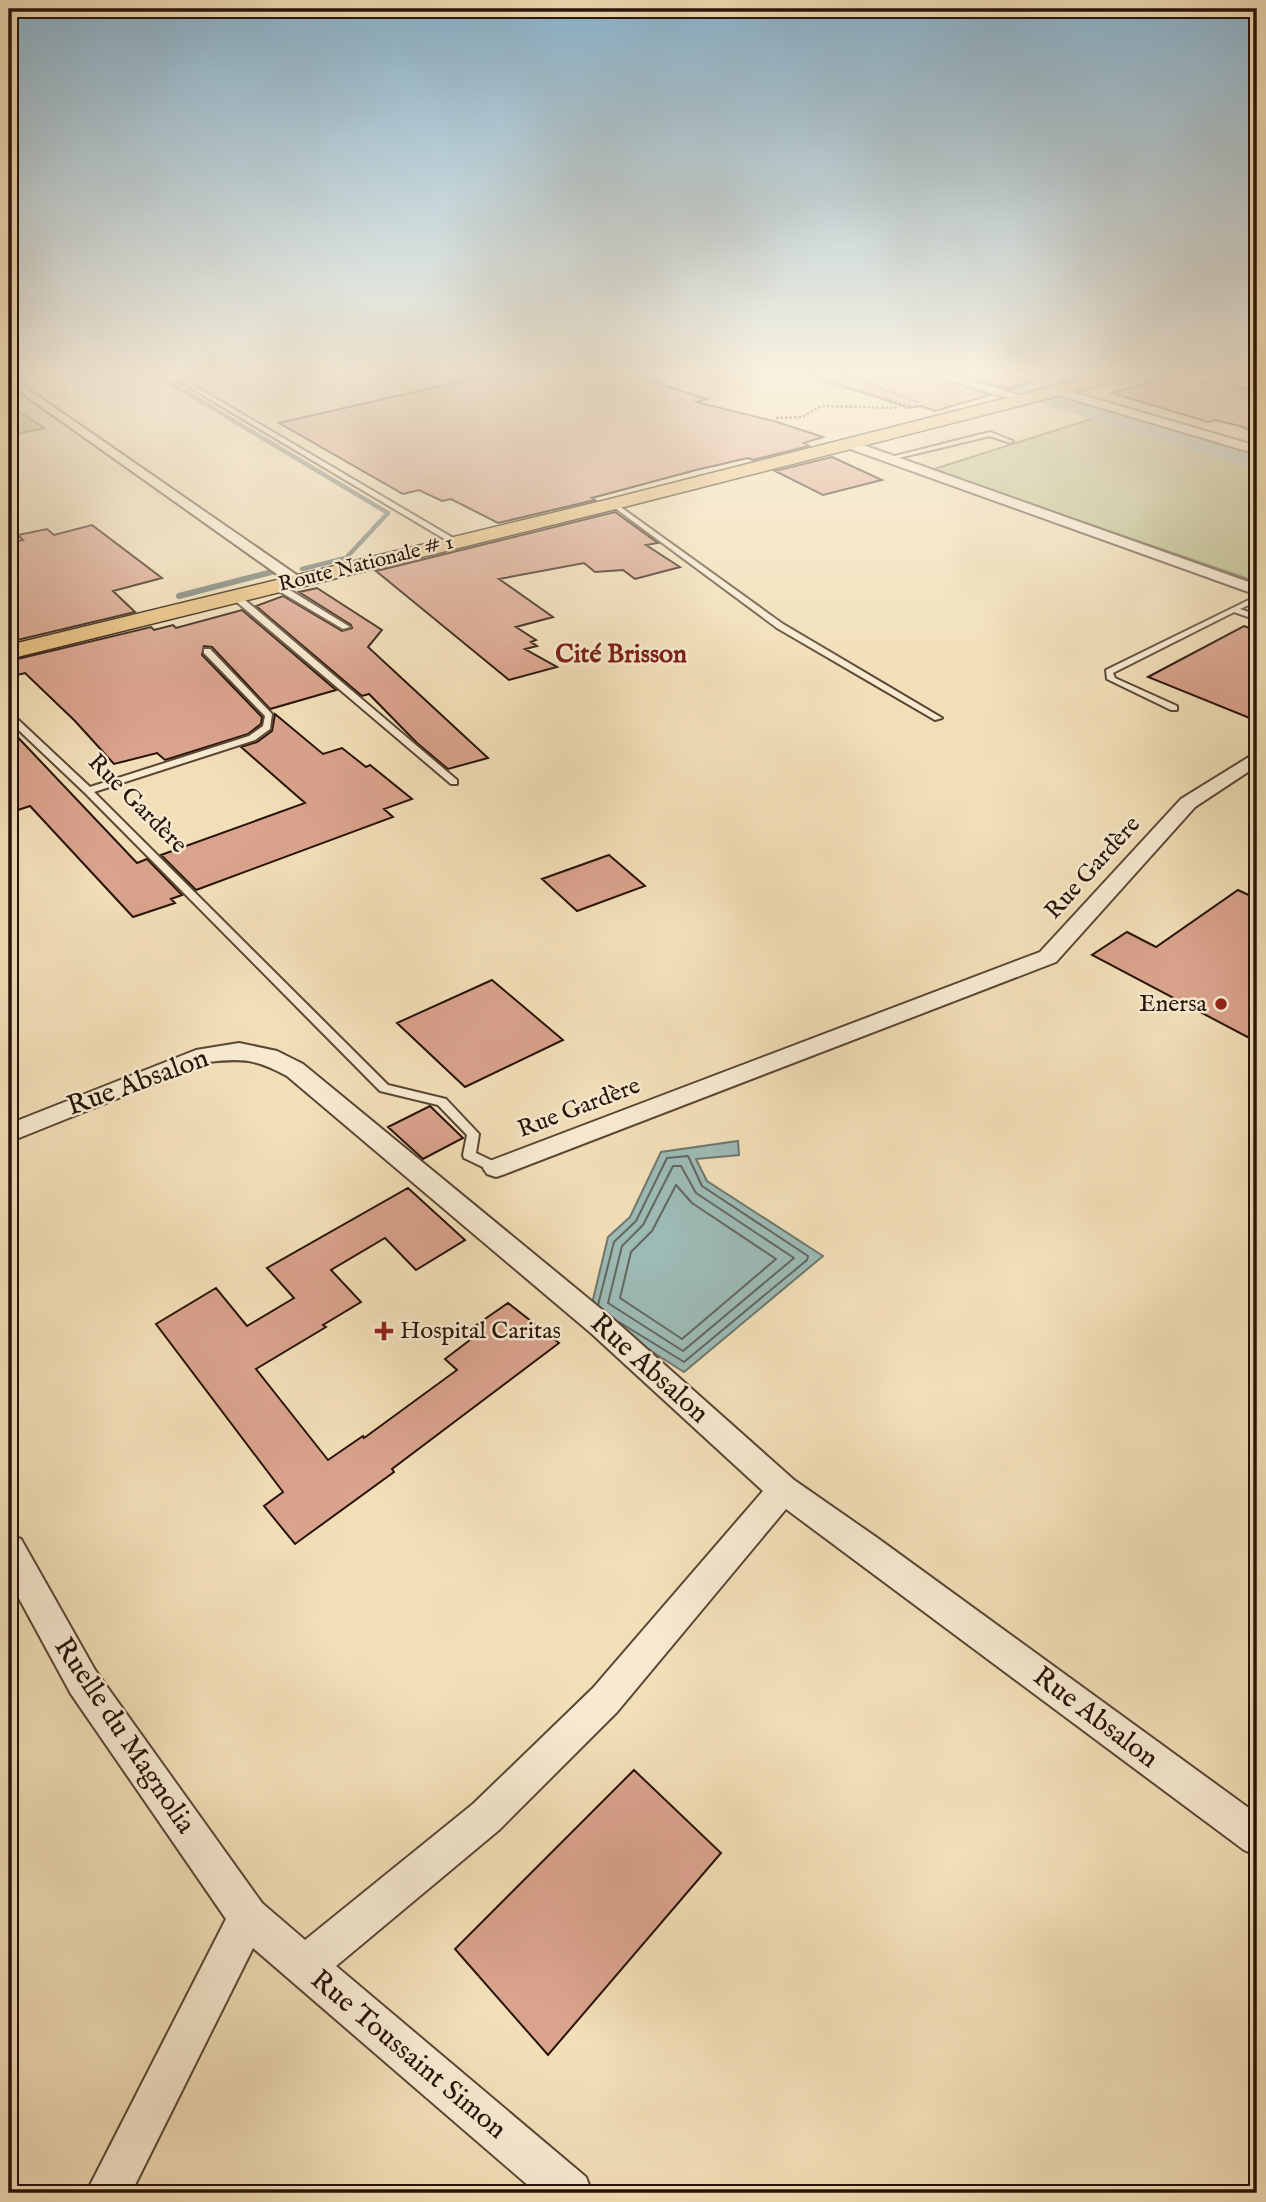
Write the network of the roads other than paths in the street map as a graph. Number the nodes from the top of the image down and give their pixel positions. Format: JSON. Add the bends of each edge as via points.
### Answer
{"nodes":[{"id":1,"x":139,"y":475,"type":"edge"},
{"id":2,"x":342,"y":475,"type":"edge"},
{"id":3,"x":728,"y":475,"type":"edge"},
{"id":4,"x":937,"y":475,"type":"edge"},
{"id":5,"x":613,"y":504,"type":"junction"},
{"id":6,"x":456,"y":542,"type":"junction"},
{"id":7,"x":287,"y":583,"type":"junction"},
{"id":8,"x":1257,"y":590,"type":"edge"},
{"id":9,"x":235,"y":596,"type":"junction"},
{"id":10,"x":1257,"y":598,"type":"edge"},
{"id":11,"x":1235,"y":610,"type":"junction"},
{"id":12,"x":1257,"y":618,"type":"edge"},
{"id":13,"x":346,"y":627,"type":"dead end"},
{"id":14,"x":207,"y":651,"type":"dead end"},
{"id":15,"x":9,"y":652,"type":"edge"},
{"id":16,"x":1174,"y":708,"type":"dead end"},
{"id":17,"x":9,"y":716,"type":"edge"},
{"id":18,"x":937,"y":718,"type":"dead end"},
{"id":19,"x":1251,"y":769,"type":"edge"},
{"id":20,"x":454,"y":782,"type":"dead end"},
{"id":21,"x":88,"y":791,"type":"junction"},
{"id":22,"x":9,"y":1133,"type":"edge"},
{"id":23,"x":496,"y":1168,"type":"joint"},
{"id":24,"x":783,"y":1490,"type":"junction"},
{"id":25,"x":9,"y":1549,"type":"edge"},
{"id":26,"x":1257,"y":1838,"type":"edge"},
{"id":27,"x":248,"y":1917,"type":"junction"},
{"id":28,"x":304,"y":1966,"type":"junction"},
{"id":29,"x":108,"y":2193,"type":"edge"},
{"id":30,"x":570,"y":2193,"type":"edge"}],
"edges":[{"from":1,"to":7,"type":"street"},
{"from":2,"to":6,"type":"lane"},
{"from":3,"to":5,"type":"main road","name":"Route Nationale # 1"},
{"from":4,"to":8,"type":"street"},
{"from":5,"to":6,"type":"main road","name":"Route Nationale # 1"},
{"from":5,"to":18,"type":"lane","via":[[780,626]]},
{"from":6,"to":7,"type":"main road","name":"Route Nationale # 1"},
{"from":7,"to":9,"type":"main road","name":"Route Nationale # 1"},
{"from":7,"to":13,"type":"lane"},
{"from":9,"to":15,"type":"main road","name":"Route Nationale # 1"},
{"from":9,"to":20,"type":"lane"},
{"from":10,"to":11,"type":"lane"},
{"from":11,"to":12,"type":"lane"},
{"from":11,"to":16,"type":"lane","via":[[1109,673],[1111,679]]},
{"from":14,"to":21,"type":"lane","via":[[269,716],[267,727],[252,738]]},
{"from":17,"to":21,"type":"lane","name":"Rue Gardère"},
{"from":19,"to":23,"type":"street","name":"Rue Gardère","via":[[1188,803],[1048,957]]},
{"from":21,"to":23,"type":"lane","name":"Rue Gardère","via":[[384,1088],[442,1102],[473,1134],[469,1155]]},
{"from":22,"to":24,"type":"street","name":"Rue Absalon","via":[[204,1055],[239,1051],[269,1056],[295,1070],[602,1326]]},
{"from":24,"to":26,"type":"street","name":"Rue Absalon"},
{"from":24,"to":28,"type":"street","via":[[604,1700],[486,1817]]},
{"from":25,"to":27,"type":"street","name":"Ruelle du Magnolia","via":[[83,1682]]},
{"from":27,"to":28,"type":"street","name":"Rue Toussaint Simon"},
{"from":27,"to":29,"type":"street"},
{"from":28,"to":30,"type":"street","name":"Rue Toussaint Simon"}]}
